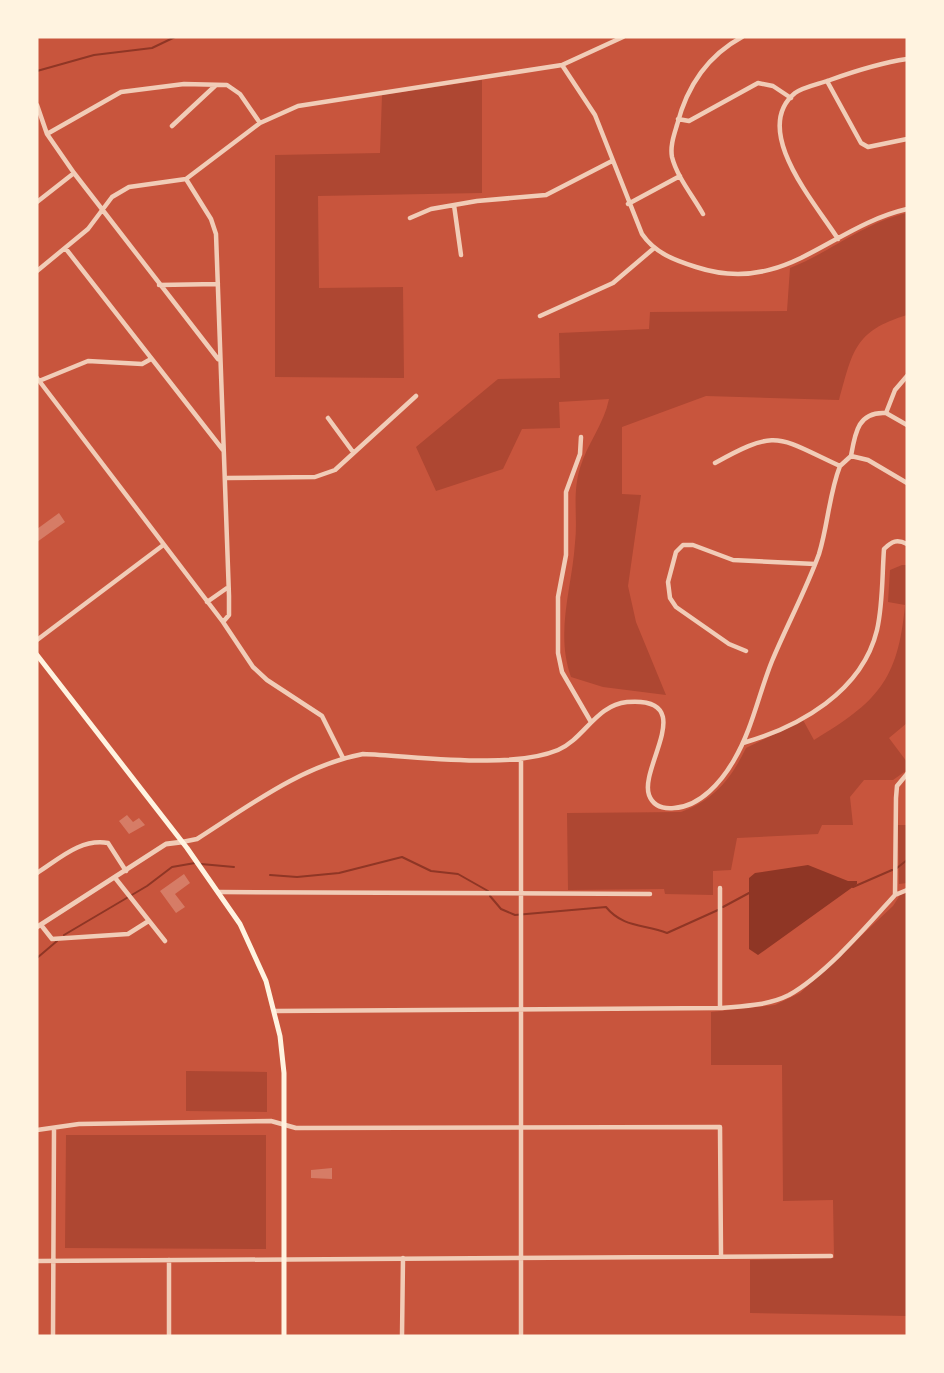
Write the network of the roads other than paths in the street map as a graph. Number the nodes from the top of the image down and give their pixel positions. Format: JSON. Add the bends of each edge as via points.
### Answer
{"nodes":[{"id":1,"x":623,"y":37,"type":"edge"},
{"id":2,"x":743,"y":37,"type":"edge"},
{"id":3,"x":907,"y":59,"type":"edge"},
{"id":4,"x":562,"y":65,"type":"junction"},
{"id":5,"x":827,"y":81,"type":"junction"},
{"id":6,"x":217,"y":85,"type":"junction"},
{"id":7,"x":791,"y":98,"type":"junction"},
{"id":8,"x":37,"y":105,"type":"edge"},
{"id":9,"x":678,"y":119,"type":"junction"},
{"id":10,"x":260,"y":123,"type":"junction"},
{"id":11,"x":172,"y":126,"type":"dead end"},
{"id":12,"x":47,"y":134,"type":"junction"},
{"id":13,"x":907,"y":139,"type":"edge"},
{"id":14,"x":612,"y":161,"type":"junction"},
{"id":15,"x":74,"y":173,"type":"junction"},
{"id":16,"x":680,"y":176,"type":"junction"},
{"id":17,"x":186,"y":180,"type":"junction"},
{"id":18,"x":37,"y":202,"type":"edge"},
{"id":19,"x":628,"y":204,"type":"junction"},
{"id":20,"x":454,"y":205,"type":"junction"},
{"id":21,"x":101,"y":208,"type":"junction"},
{"id":22,"x":907,"y":209,"type":"edge"},
{"id":23,"x":703,"y":214,"type":"dead end"},
{"id":24,"x":411,"y":218,"type":"dead end"},
{"id":25,"x":838,"y":239,"type":"junction"},
{"id":26,"x":66,"y":248,"type":"junction"},
{"id":27,"x":653,"y":249,"type":"junction"},
{"id":28,"x":461,"y":255,"type":"dead end"},
{"id":29,"x":37,"y":271,"type":"edge"},
{"id":30,"x":218,"y":284,"type":"junction"},
{"id":31,"x":159,"y":285,"type":"junction"},
{"id":32,"x":540,"y":316,"type":"dead end"},
{"id":33,"x":151,"y":359,"type":"junction"},
{"id":34,"x":220,"y":361,"type":"junction"},
{"id":35,"x":907,"y":376,"type":"edge"},
{"id":36,"x":38,"y":379,"type":"edge"},
{"id":37,"x":416,"y":396,"type":"dead end"},
{"id":38,"x":886,"y":413,"type":"junction"},
{"id":39,"x":328,"y":418,"type":"dead end"},
{"id":40,"x":907,"y":425,"type":"edge"},
{"id":41,"x":581,"y":437,"type":"dead end"},
{"id":42,"x":223,"y":451,"type":"junction"},
{"id":43,"x":354,"y":452,"type":"junction"},
{"id":44,"x":851,"y":456,"type":"junction"},
{"id":45,"x":715,"y":463,"type":"dead end"},
{"id":46,"x":840,"y":466,"type":"junction"},
{"id":47,"x":226,"y":478,"type":"junction"},
{"id":48,"x":907,"y":483,"type":"edge"},
{"id":49,"x":907,"y":544,"type":"edge"},
{"id":50,"x":162,"y":546,"type":"junction"},
{"id":51,"x":815,"y":564,"type":"junction"},
{"id":52,"x":227,"y":588,"type":"junction"},
{"id":53,"x":206,"y":603,"type":"junction"},
{"id":54,"x":223,"y":622,"type":"junction"},
{"id":55,"x":37,"y":640,"type":"edge"},
{"id":56,"x":746,"y":651,"type":"dead end"},
{"id":57,"x":38,"y":658,"type":"edge"},
{"id":58,"x":591,"y":722,"type":"junction"},
{"id":59,"x":742,"y":743,"type":"junction"},
{"id":60,"x":343,"y":758,"type":"junction"},
{"id":61,"x":521,"y":760,"type":"junction"},
{"id":62,"x":907,"y":774,"type":"edge"},
{"id":63,"x":182,"y":842,"type":"junction"},
{"id":64,"x":126,"y":872,"type":"junction"},
{"id":65,"x":37,"y":873,"type":"edge"},
{"id":66,"x":116,"y":878,"type":"junction"},
{"id":67,"x":720,"y":888,"type":"dead end"},
{"id":68,"x":907,"y":890,"type":"edge"},
{"id":69,"x":219,"y":892,"type":"junction"},
{"id":70,"x":522,"y":892,"type":"junction"},
{"id":71,"x":650,"y":894,"type":"dead end"},
{"id":72,"x":895,"y":895,"type":"junction"},
{"id":73,"x":147,"y":922,"type":"junction"},
{"id":74,"x":39,"y":926,"type":"edge"},
{"id":75,"x":165,"y":942,"type":"dead end"},
{"id":76,"x":720,"y":1008,"type":"junction"},
{"id":77,"x":521,"y":1009,"type":"junction"},
{"id":78,"x":275,"y":1011,"type":"junction"},
{"id":79,"x":285,"y":1126,"type":"junction"},
{"id":80,"x":522,"y":1128,"type":"junction"},
{"id":81,"x":37,"y":1130,"type":"edge"},
{"id":82,"x":54,"y":1130,"type":"junction"},
{"id":83,"x":721,"y":1256,"type":"junction"},
{"id":84,"x":831,"y":1256,"type":"dead end"},
{"id":85,"x":403,"y":1258,"type":"junction"},
{"id":86,"x":521,"y":1258,"type":"junction"},
{"id":87,"x":170,"y":1260,"type":"junction"},
{"id":88,"x":284,"y":1260,"type":"junction"},
{"id":89,"x":37,"y":1261,"type":"edge"},
{"id":90,"x":53,"y":1261,"type":"junction"},
{"id":91,"x":53,"y":1336,"type":"edge"},
{"id":92,"x":169,"y":1336,"type":"edge"},
{"id":93,"x":284,"y":1336,"type":"edge"},
{"id":94,"x":402,"y":1336,"type":"edge"},
{"id":95,"x":521,"y":1336,"type":"edge"}],
"edges":[{"from":1,"to":4,"type":"street"},
{"from":2,"to":9,"type":"street","via":[[720,48],[684,96]]},
{"from":3,"to":5,"type":"street"},
{"from":4,"to":10,"type":"street","via":[[320,101]]},
{"from":4,"to":14,"type":"street","via":[[595,115]]},
{"from":5,"to":7,"type":"street","via":[[795,92]]},
{"from":5,"to":13,"type":"street","via":[[861,144],[868,147]]},
{"from":6,"to":10,"type":"street","via":[[227,85],[240,94]]},
{"from":6,"to":11,"type":"street"},
{"from":6,"to":12,"type":"street","via":[[121,92]]},
{"from":7,"to":9,"type":"street","via":[[758,83],[689,121]]},
{"from":7,"to":25,"type":"street","via":[[782,109],[778,126],[782,149]]},
{"from":8,"to":12,"type":"street"},
{"from":9,"to":16,"type":"street","via":[[672,156]]},
{"from":10,"to":17,"type":"street"},
{"from":12,"to":15,"type":"street"},
{"from":14,"to":19,"type":"street"},
{"from":14,"to":20,"type":"street","via":[[546,195]]},
{"from":15,"to":18,"type":"street"},
{"from":15,"to":21,"type":"street"},
{"from":16,"to":19,"type":"street"},
{"from":16,"to":23,"type":"street"},
{"from":17,"to":21,"type":"street","via":[[128,187]]},
{"from":17,"to":30,"type":"street","via":[[216,234]]},
{"from":19,"to":27,"type":"street"},
{"from":20,"to":24,"type":"street"},
{"from":20,"to":28,"type":"street"},
{"from":21,"to":26,"type":"street","via":[[88,229]]},
{"from":21,"to":31,"type":"street"},
{"from":22,"to":25,"type":"street","via":[[867,221]]},
{"from":25,"to":27,"type":"street","via":[[802,260],[742,275],[713,272]]},
{"from":26,"to":29,"type":"street"},
{"from":26,"to":33,"type":"street"},
{"from":27,"to":32,"type":"street","via":[[612,283]]},
{"from":30,"to":31,"type":"street"},
{"from":30,"to":34,"type":"street"},
{"from":31,"to":34,"type":"street"},
{"from":33,"to":36,"type":"street","via":[[142,364],[88,361]]},
{"from":33,"to":42,"type":"street"},
{"from":34,"to":42,"type":"street"},
{"from":35,"to":38,"type":"street","via":[[895,390]]},
{"from":36,"to":50,"type":"street"},
{"from":37,"to":43,"type":"street"},
{"from":38,"to":40,"type":"street"},
{"from":38,"to":44,"type":"street","via":[[863,418],[855,430]]},
{"from":39,"to":43,"type":"street"},
{"from":41,"to":58,"type":"street","via":[[580,454],[566,492],[558,653],[562,673]]},
{"from":42,"to":47,"type":"street"},
{"from":43,"to":47,"type":"street","via":[[335,470],[315,477]]},
{"from":44,"to":46,"type":"street"},
{"from":44,"to":48,"type":"street","via":[[869,460]]},
{"from":45,"to":46,"type":"street","via":[[754,441],[772,438]]},
{"from":46,"to":51,"type":"street"},
{"from":47,"to":52,"type":"street"},
{"from":49,"to":59,"type":"street","via":[[899,540],[884,549],[877,630],[847,686],[769,736]]},
{"from":50,"to":53,"type":"street"},
{"from":50,"to":55,"type":"street"},
{"from":51,"to":56,"type":"street","via":[[733,560],[693,545],[683,545],[676,552],[668,582],[676,607]]},
{"from":51,"to":59,"type":"street"},
{"from":52,"to":53,"type":"street"},
{"from":52,"to":54,"type":"street","via":[[229,615]]},
{"from":53,"to":54,"type":"street"},
{"from":54,"to":60,"type":"street","via":[[253,667],[322,716]]},
{"from":57,"to":63,"type":"main road"},
{"from":58,"to":59,"type":"street","via":[[626,702],[649,705],[659,712],[664,723],[662,740],[648,793],[653,803],[664,808],[691,804],[703,796],[720,780]]},
{"from":58,"to":61,"type":"street","via":[[558,750]]},
{"from":60,"to":61,"type":"street","via":[[363,754]]},
{"from":60,"to":63,"type":"street","via":[[303,774],[197,839]]},
{"from":61,"to":70,"type":"street"},
{"from":62,"to":72,"type":"street","via":[[897,786]]},
{"from":63,"to":64,"type":"street","via":[[166,844]]},
{"from":63,"to":69,"type":"main road"},
{"from":64,"to":65,"type":"street","via":[[108,842],[97,841],[85,843]]},
{"from":64,"to":66,"type":"street"},
{"from":66,"to":73,"type":"street"},
{"from":66,"to":74,"type":"street"},
{"from":67,"to":76,"type":"street"},
{"from":68,"to":72,"type":"street"},
{"from":69,"to":70,"type":"street"},
{"from":69,"to":78,"type":"main road","via":[[254,952]]},
{"from":70,"to":71,"type":"street"},
{"from":70,"to":77,"type":"street"},
{"from":72,"to":76,"type":"street","via":[[789,995],[757,1006]]},
{"from":73,"to":74,"type":"street","via":[[128,934],[52,939]]},
{"from":73,"to":75,"type":"street"},
{"from":76,"to":77,"type":"street"},
{"from":77,"to":78,"type":"street"},
{"from":77,"to":80,"type":"street"},
{"from":78,"to":79,"type":"main road","via":[[283,1061]]},
{"from":79,"to":80,"type":"street"},
{"from":79,"to":82,"type":"street","via":[[271,1121],[79,1124]]},
{"from":79,"to":88,"type":"main road"},
{"from":80,"to":83,"type":"street","via":[[720,1127]]},
{"from":80,"to":86,"type":"street"},
{"from":81,"to":82,"type":"street"},
{"from":82,"to":90,"type":"street"},
{"from":83,"to":84,"type":"street"},
{"from":83,"to":86,"type":"street"},
{"from":85,"to":86,"type":"street"},
{"from":85,"to":88,"type":"street"},
{"from":85,"to":94,"type":"street"},
{"from":86,"to":95,"type":"street"},
{"from":87,"to":88,"type":"street"},
{"from":87,"to":90,"type":"street"},
{"from":87,"to":92,"type":"street"},
{"from":88,"to":93,"type":"main road"},
{"from":89,"to":90,"type":"street"},
{"from":90,"to":91,"type":"street"}]}
